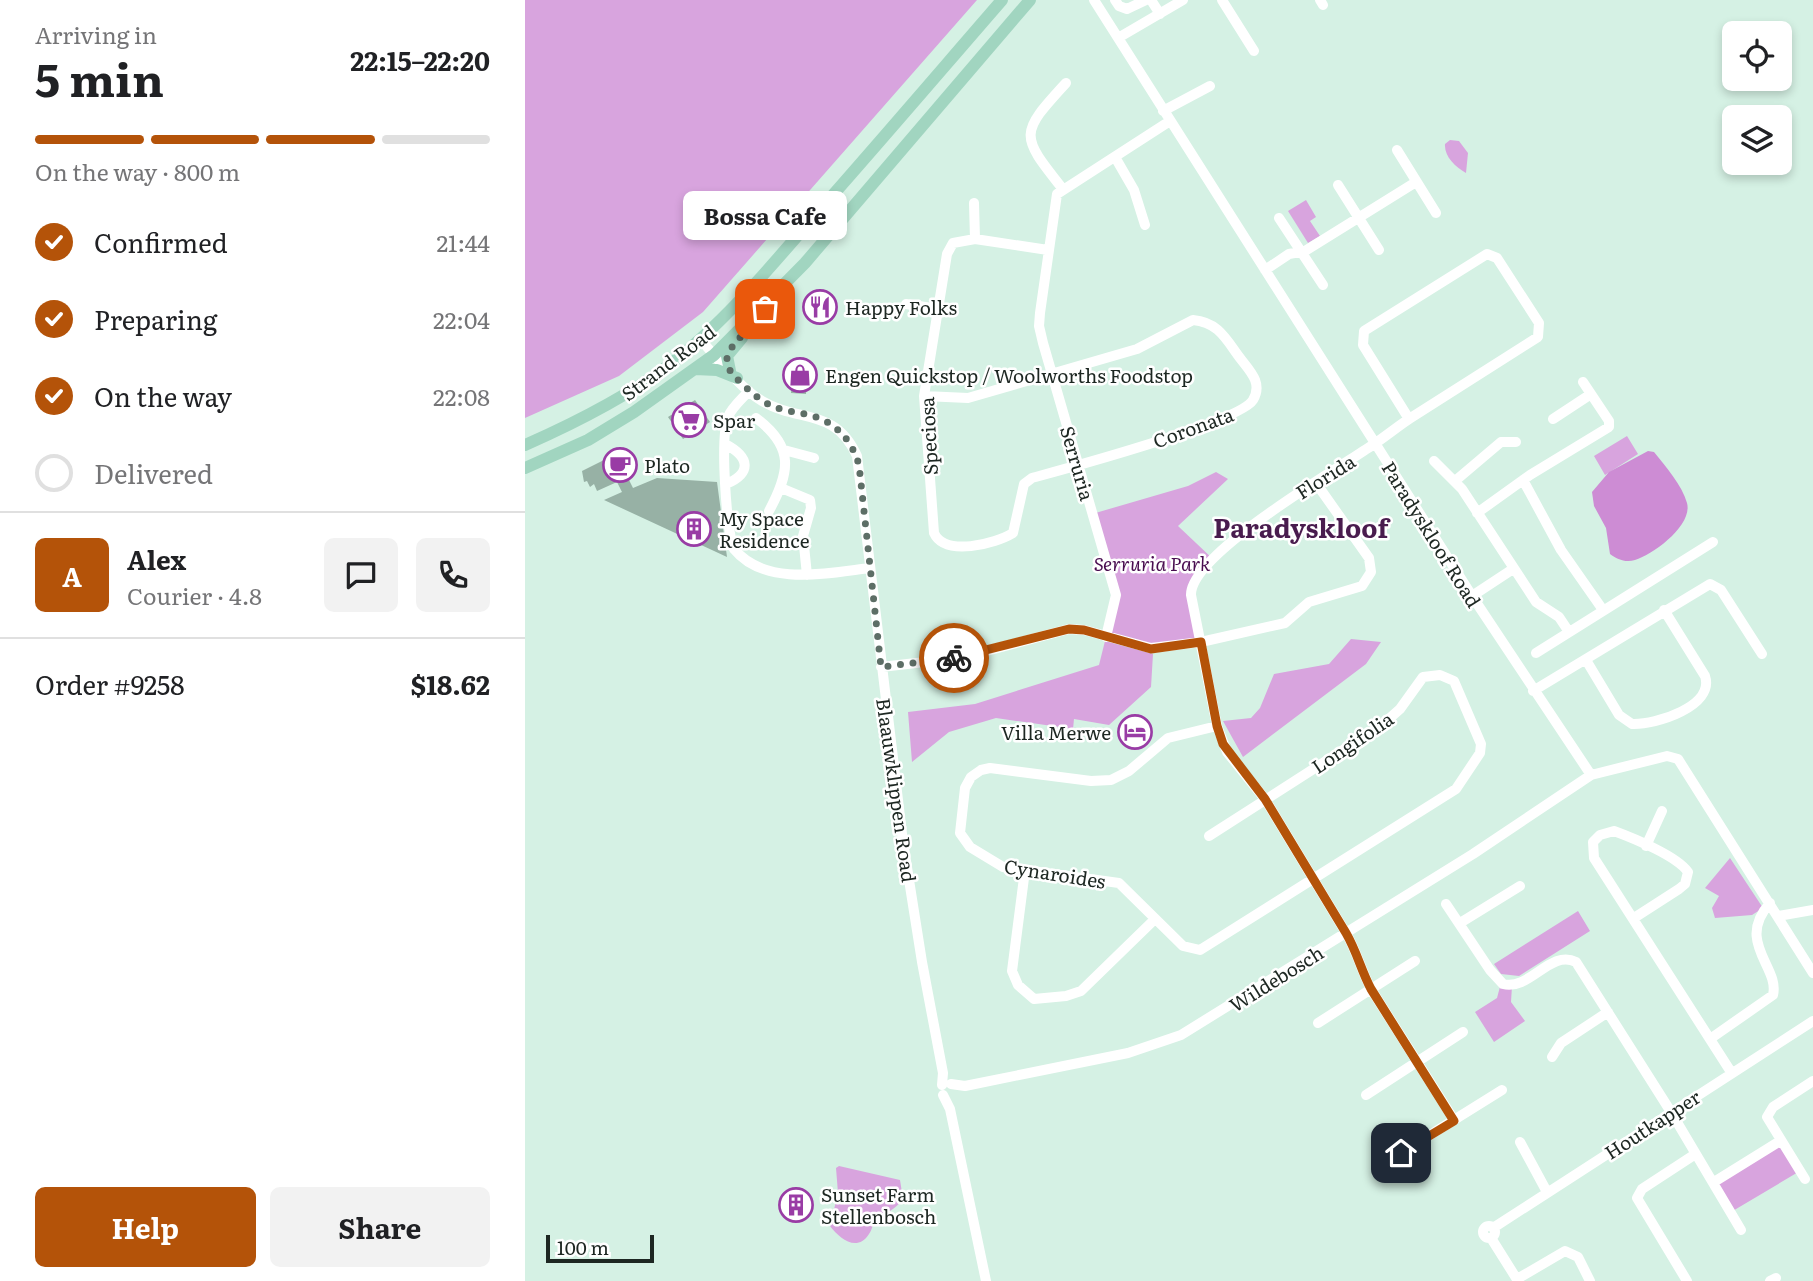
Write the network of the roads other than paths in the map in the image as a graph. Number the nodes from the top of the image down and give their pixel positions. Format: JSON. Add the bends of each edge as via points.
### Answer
{"nodes":[{"id":1,"x":1002,"y":0,"type":"edge"},
{"id":2,"x":1030,"y":0,"type":"edge"},
{"id":3,"x":1094,"y":0,"type":"edge"},
{"id":4,"x":1115,"y":0,"type":"edge"},
{"id":5,"x":1148,"y":0,"type":"edge"},
{"id":6,"x":1183,"y":0,"type":"edge"},
{"id":7,"x":1222,"y":0,"type":"edge"},
{"id":8,"x":1160,"y":14,"type":"junction"},
{"id":9,"x":1118,"y":38,"type":"junction"},
{"id":10,"x":1254,"y":51,"type":"dead end"},
{"id":11,"x":1066,"y":83,"type":"dead end"},
{"id":12,"x":1210,"y":86,"type":"dead end"},
{"id":13,"x":1166,"y":116,"type":"junction"},
{"id":14,"x":1397,"y":150,"type":"dead end"},
{"id":15,"x":1115,"y":157,"type":"junction"},
{"id":16,"x":1416,"y":182,"type":"junction"},
{"id":17,"x":1338,"y":185,"type":"dead end"},
{"id":18,"x":1062,"y":188,"type":"junction"},
{"id":19,"x":974,"y":203,"type":"dead end"},
{"id":20,"x":1436,"y":213,"type":"dead end"},
{"id":21,"x":1358,"y":217,"type":"junction"},
{"id":22,"x":1279,"y":218,"type":"dead end"},
{"id":23,"x":1145,"y":225,"type":"dead end"},
{"id":24,"x":975,"y":239,"type":"junction"},
{"id":25,"x":1048,"y":250,"type":"junction"},
{"id":26,"x":1379,"y":250,"type":"dead end"},
{"id":27,"x":1301,"y":252,"type":"junction"},
{"id":28,"x":1265,"y":270,"type":"junction"},
{"id":29,"x":1322,"y":285,"type":"dead end"},
{"id":30,"x":767,"y":301,"type":"junction"},
{"id":31,"x":906,"y":304,"type":"dead end"},
{"id":32,"x":938,"y":309,"type":"junction"},
{"id":33,"x":700,"y":339,"type":"junction"},
{"id":34,"x":714,"y":355,"type":"junction"},
{"id":35,"x":695,"y":369,"type":"junction"},
{"id":36,"x":1052,"y":374,"type":"junction"},
{"id":37,"x":734,"y":375,"type":"junction"},
{"id":38,"x":1583,"y":382,"type":"dead end"},
{"id":39,"x":749,"y":391,"type":"junction"},
{"id":40,"x":1591,"y":394,"type":"junction"},
{"id":41,"x":924,"y":396,"type":"junction"},
{"id":42,"x":755,"y":418,"type":"dead end"},
{"id":43,"x":1409,"y":419,"type":"junction"},
{"id":44,"x":1553,"y":419,"type":"dead end"},
{"id":45,"x":1516,"y":442,"type":"dead end"},
{"id":46,"x":726,"y":444,"type":"junction"},
{"id":47,"x":1375,"y":444,"type":"junction"},
{"id":48,"x":525,"y":445,"type":"edge"},
{"id":49,"x":784,"y":450,"type":"junction"},
{"id":50,"x":814,"y":458,"type":"dead end"},
{"id":51,"x":1434,"y":461,"type":"dead end"},
{"id":52,"x":1078,"y":465,"type":"junction"},
{"id":53,"x":525,"y":468,"type":"edge"},
{"id":54,"x":1523,"y":480,"type":"junction"},
{"id":55,"x":1455,"y":481,"type":"junction"},
{"id":56,"x":1316,"y":483,"type":"junction"},
{"id":57,"x":726,"y":484,"type":"junction"},
{"id":58,"x":781,"y":488,"type":"junction"},
{"id":59,"x":769,"y":511,"type":"dead end"},
{"id":60,"x":1477,"y":513,"type":"junction"},
{"id":61,"x":1713,"y":542,"type":"dead end"},
{"id":62,"x":870,"y":568,"type":"junction"},
{"id":63,"x":1513,"y":569,"type":"junction"},
{"id":64,"x":807,"y":575,"type":"junction"},
{"id":65,"x":1472,"y":596,"type":"junction"},
{"id":66,"x":1664,"y":610,"type":"junction"},
{"id":67,"x":1604,"y":611,"type":"junction"},
{"id":68,"x":1569,"y":632,"type":"junction"},
{"id":69,"x":1106,"y":636,"type":"junction"},
{"id":70,"x":1201,"y":642,"type":"junction"},
{"id":71,"x":1536,"y":653,"type":"dead end"},
{"id":72,"x":1762,"y":654,"type":"dead end"},
{"id":73,"x":1586,"y":660,"type":"junction"},
{"id":74,"x":881,"y":667,"type":"junction"},
{"id":75,"x":1533,"y":691,"type":"junction"},
{"id":76,"x":1217,"y":726,"type":"junction"},
{"id":77,"x":1591,"y":775,"type":"junction"},
{"id":78,"x":1265,"y":799,"type":"junction"},
{"id":79,"x":1663,"y":811,"type":"dead end"},
{"id":80,"x":1209,"y":836,"type":"dead end"},
{"id":81,"x":1646,"y":846,"type":"junction"},
{"id":82,"x":1025,"y":870,"type":"junction"},
{"id":83,"x":1313,"y":880,"type":"junction"},
{"id":84,"x":1520,"y":886,"type":"dead end"},
{"id":85,"x":1770,"y":903,"type":"junction"},
{"id":86,"x":1446,"y":904,"type":"dead end"},
{"id":87,"x":1813,"y":910,"type":"edge"},
{"id":88,"x":1778,"y":916,"type":"junction"},
{"id":89,"x":1634,"y":918,"type":"junction"},
{"id":90,"x":1155,"y":919,"type":"junction"},
{"id":91,"x":1460,"y":923,"type":"junction"},
{"id":92,"x":1346,"y":933,"type":"junction"},
{"id":93,"x":1415,"y":961,"type":"dead end"},
{"id":94,"x":1813,"y":973,"type":"edge"},
{"id":95,"x":1371,"y":989,"type":"junction"},
{"id":96,"x":1608,"y":1012,"type":"junction"},
{"id":97,"x":1813,"y":1021,"type":"edge"},
{"id":98,"x":1318,"y":1023,"type":"dead end"},
{"id":99,"x":1463,"y":1032,"type":"dead end"},
{"id":100,"x":1710,"y":1039,"type":"junction"},
{"id":101,"x":1552,"y":1057,"type":"dead end"},
{"id":102,"x":1417,"y":1062,"type":"junction"},
{"id":103,"x":1731,"y":1072,"type":"junction"},
{"id":104,"x":1813,"y":1081,"type":"edge"},
{"id":105,"x":948,"y":1089,"type":"junction"},
{"id":106,"x":1502,"y":1090,"type":"dead end"},
{"id":107,"x":1366,"y":1095,"type":"dead end"},
{"id":108,"x":1671,"y":1112,"type":"junction"},
{"id":109,"x":1454,"y":1121,"type":"junction"},
{"id":110,"x":1780,"y":1141,"type":"junction"},
{"id":111,"x":1520,"y":1142,"type":"dead end"},
{"id":112,"x":1401,"y":1153,"type":"dead end"},
{"id":113,"x":1694,"y":1155,"type":"junction"},
{"id":114,"x":1805,"y":1179,"type":"dead end"},
{"id":115,"x":1714,"y":1182,"type":"junction"},
{"id":116,"x":1547,"y":1192,"type":"junction"},
{"id":117,"x":1741,"y":1230,"type":"dead end"},
{"id":118,"x":1518,"y":1280,"type":"edge"},
{"id":119,"x":986,"y":1281,"type":"edge"},
{"id":120,"x":1590,"y":1281,"type":"edge"},
{"id":121,"x":1687,"y":1281,"type":"edge"}],
"edges":[{"from":1,"to":33,"type":"main road","name":"Strand Road","via":[[789,246]]},
{"from":2,"to":30,"type":"main road","name":"Strand Road","via":[[805,263]]},
{"from":3,"to":9,"type":"street","name":"Paradyskloof Road"},
{"from":4,"to":5,"type":"street","via":[[1127,9]]},
{"from":5,"to":8,"type":"street"},
{"from":6,"to":8,"type":"street"},
{"from":7,"to":10,"type":"street"},
{"from":8,"to":9,"type":"street"},
{"from":9,"to":13,"type":"street","name":"Paradyskloof Road"},
{"from":11,"to":18,"type":"street","via":[[1036,116],[1031,135],[1032,150]]},
{"from":12,"to":13,"type":"street"},
{"from":13,"to":15,"type":"street"},
{"from":13,"to":28,"type":"street","name":"Paradyskloof Road"},
{"from":14,"to":16,"type":"street"},
{"from":15,"to":18,"type":"street"},
{"from":15,"to":23,"type":"street","via":[[1134,190]]},
{"from":16,"to":20,"type":"street"},
{"from":16,"to":21,"type":"street"},
{"from":17,"to":21,"type":"street"},
{"from":18,"to":25,"type":"street","name":"Serruria","via":[[1055,198]]},
{"from":19,"to":24,"type":"street"},
{"from":21,"to":26,"type":"street"},
{"from":21,"to":27,"type":"street"},
{"from":22,"to":27,"type":"street"},
{"from":24,"to":25,"type":"street"},
{"from":24,"to":32,"type":"street","name":"Speciosa","via":[[953,243],[947,254]]},
{"from":25,"to":36,"type":"street","name":"Serruria","via":[[1039,326]]},
{"from":27,"to":28,"type":"street","via":[[1289,254]]},
{"from":27,"to":29,"type":"street"},
{"from":28,"to":47,"type":"street","name":"Paradyskloof Road"},
{"from":30,"to":34,"type":"main road","name":"Strand Road"},
{"from":30,"to":37,"type":"main road","via":[[760,318],[730,351],[726,360]]},
{"from":31,"to":32,"type":"street"},
{"from":32,"to":41,"type":"street","name":"Speciosa"},
{"from":33,"to":34,"type":"street","name":"Blaauwklippen Road"},
{"from":33,"to":48,"type":"main road","name":"Strand Road","via":[[625,394]]},
{"from":34,"to":35,"type":"main road","name":"Strand Road"},
{"from":34,"to":37,"type":"street","name":"Blaauwklippen Road"},
{"from":35,"to":37,"type":"main road"},
{"from":35,"to":53,"type":"main road","name":"Strand Road","via":[[588,440]]},
{"from":36,"to":41,"type":"street","name":"Coronata","via":[[968,398]]},
{"from":36,"to":52,"type":"street","name":"Serruria"},
{"from":36,"to":52,"type":"street","name":"Coronata","via":[[1137,349],[1193,320],[1216,327],[1256,381],[1253,401],[1240,411]]},
{"from":37,"to":39,"type":"street","name":"Blaauwklippen Road"},
{"from":38,"to":40,"type":"street"},
{"from":39,"to":46,"type":"street","via":[[728,418]]},
{"from":39,"to":62,"type":"street","name":"Blaauwklippen Road","via":[[779,409],[823,419],[848,441],[859,465]]},
{"from":40,"to":44,"type":"street"},
{"from":40,"to":54,"type":"street","via":[[1609,427]]},
{"from":41,"to":52,"type":"street","name":"Speciosa","via":[[934,533],[943,544],[960,548],[1008,536],[1016,527],[1028,480]]},
{"from":42,"to":49,"type":"street"},
{"from":43,"to":43,"type":"street","name":"Florida","via":[[1538,337],[1539,323],[1493,255],[1481,256],[1364,331],[1363,345]]},
{"from":43,"to":47,"type":"street","name":"Florida"},
{"from":45,"to":55,"type":"street","via":[[1501,442]]},
{"from":46,"to":57,"type":"street"},
{"from":46,"to":57,"type":"street","via":[[745,462],[742,474]]},
{"from":47,"to":56,"type":"street","name":"Florida"},
{"from":47,"to":65,"type":"street","name":"Paradyskloof Road"},
{"from":49,"to":50,"type":"street"},
{"from":49,"to":58,"type":"street"},
{"from":51,"to":55,"type":"street"},
{"from":52,"to":69,"type":"street","name":"Serruria","via":[[1116,595]]},
{"from":54,"to":60,"type":"street"},
{"from":54,"to":67,"type":"street","via":[[1561,550]]},
{"from":55,"to":60,"type":"street"},
{"from":56,"to":70,"type":"street","name":"Florida","via":[[1261,516],[1194,580],[1191,595]]},
{"from":56,"to":70,"type":"street","via":[[1369,558],[1371,572],[1366,583],[1309,602],[1285,623]]},
{"from":57,"to":64,"type":"street","via":[[732,544],[737,553],[782,574]]},
{"from":58,"to":59,"type":"street"},
{"from":58,"to":64,"type":"street","via":[[810,500],[803,536]]},
{"from":60,"to":63,"type":"street"},
{"from":61,"to":67,"type":"street"},
{"from":62,"to":64,"type":"street"},
{"from":62,"to":74,"type":"street","name":"Blaauwklippen Road"},
{"from":63,"to":65,"type":"street"},
{"from":63,"to":68,"type":"street","via":[[1536,602],[1559,617]]},
{"from":65,"to":75,"type":"street","name":"Paradyskloof Road"},
{"from":66,"to":72,"type":"street","via":[[1703,586],[1716,586]]},
{"from":66,"to":73,"type":"street"},
{"from":66,"to":73,"type":"street","via":[[1705,676],[1708,687],[1702,698],[1674,715],[1632,724],[1619,715]]},
{"from":67,"to":68,"type":"street"},
{"from":68,"to":71,"type":"street"},
{"from":69,"to":70,"type":"street","via":[[1151,649]]},
{"from":69,"to":74,"type":"street","via":[[1057,630],[960,658]]},
{"from":70,"to":76,"type":"street","name":"Florida"},
{"from":73,"to":75,"type":"street"},
{"from":74,"to":105,"type":"street","name":"Blaauwklippen Road","via":[[922,962]]},
{"from":75,"to":77,"type":"street","name":"Paradyskloof Road"},
{"from":76,"to":78,"type":"street","name":"Florida","via":[[1227,752]]},
{"from":76,"to":82,"type":"street","name":"Cynaroides","via":[[1168,738],[1111,780],[990,768],[971,777],[965,788],[962,838],[997,865]]},
{"from":77,"to":85,"type":"street","via":[[1667,756],[1678,759]]},
{"from":77,"to":92,"type":"street","name":"Wildebosch"},
{"from":78,"to":80,"type":"street","name":"Longifolia"},
{"from":78,"to":83,"type":"street","name":"Florida"},
{"from":78,"to":83,"type":"street","name":"Longifolia","via":[[1383,725],[1423,677],[1449,676],[1459,689],[1481,744],[1464,781]]},
{"from":79,"to":81,"type":"street"},
{"from":81,"to":89,"type":"street","via":[[1685,868],[1688,877],[1679,889]]},
{"from":81,"to":89,"type":"street","via":[[1614,831],[1600,835],[1592,847],[1594,858]]},
{"from":82,"to":90,"type":"street","name":"Cynaroides","via":[[1119,883]]},
{"from":82,"to":90,"type":"street","via":[[1012,971],[1018,985],[1034,999],[1081,991]]},
{"from":83,"to":90,"type":"street","name":"Cynaroides","via":[[1201,950],[1184,946]]},
{"from":83,"to":92,"type":"street","name":"Florida"},
{"from":84,"to":91,"type":"street"},
{"from":85,"to":88,"type":"street"},
{"from":85,"to":100,"type":"street","via":[[1759,915],[1757,928],[1773,995]]},
{"from":86,"to":91,"type":"street"},
{"from":87,"to":88,"type":"street"},
{"from":88,"to":94,"type":"street"},
{"from":89,"to":100,"type":"street"},
{"from":91,"to":96,"type":"street","via":[[1503,984],[1519,984],[1567,958],[1580,967]]},
{"from":92,"to":95,"type":"street","name":"Florida"},
{"from":92,"to":105,"type":"street","name":"Wildebosch","via":[[1197,1027],[1165,1042]]},
{"from":93,"to":95,"type":"street"},
{"from":95,"to":98,"type":"street"},
{"from":95,"to":102,"type":"street","name":"Florida"},
{"from":96,"to":101,"type":"street","via":[[1561,1043]]},
{"from":96,"to":108,"type":"street"},
{"from":97,"to":103,"type":"street","name":"Houtkapper"},
{"from":99,"to":102,"type":"street"},
{"from":100,"to":103,"type":"street"},
{"from":102,"to":107,"type":"street"},
{"from":102,"to":109,"type":"street","name":"Florida"},
{"from":103,"to":108,"type":"street","name":"Houtkapper"},
{"from":104,"to":110,"type":"street","via":[[1770,1109],[1768,1122]]},
{"from":105,"to":119,"type":"street","name":"Blaauwklippen Road"},
{"from":106,"to":109,"type":"street"},
{"from":108,"to":113,"type":"street"},
{"from":108,"to":116,"type":"street","name":"Houtkapper"},
{"from":109,"to":112,"type":"street"},
{"from":110,"to":114,"type":"street"},
{"from":110,"to":115,"type":"street"},
{"from":111,"to":116,"type":"street"},
{"from":113,"to":115,"type":"street"},
{"from":113,"to":121,"type":"street","via":[[1642,1189],[1637,1198]]},
{"from":115,"to":117,"type":"street"},
{"from":116,"to":118,"type":"street","name":"Houtkapper","via":[[1492,1233]]},
{"from":118,"to":120,"type":"street","via":[[1565,1251],[1578,1257]]}]}
